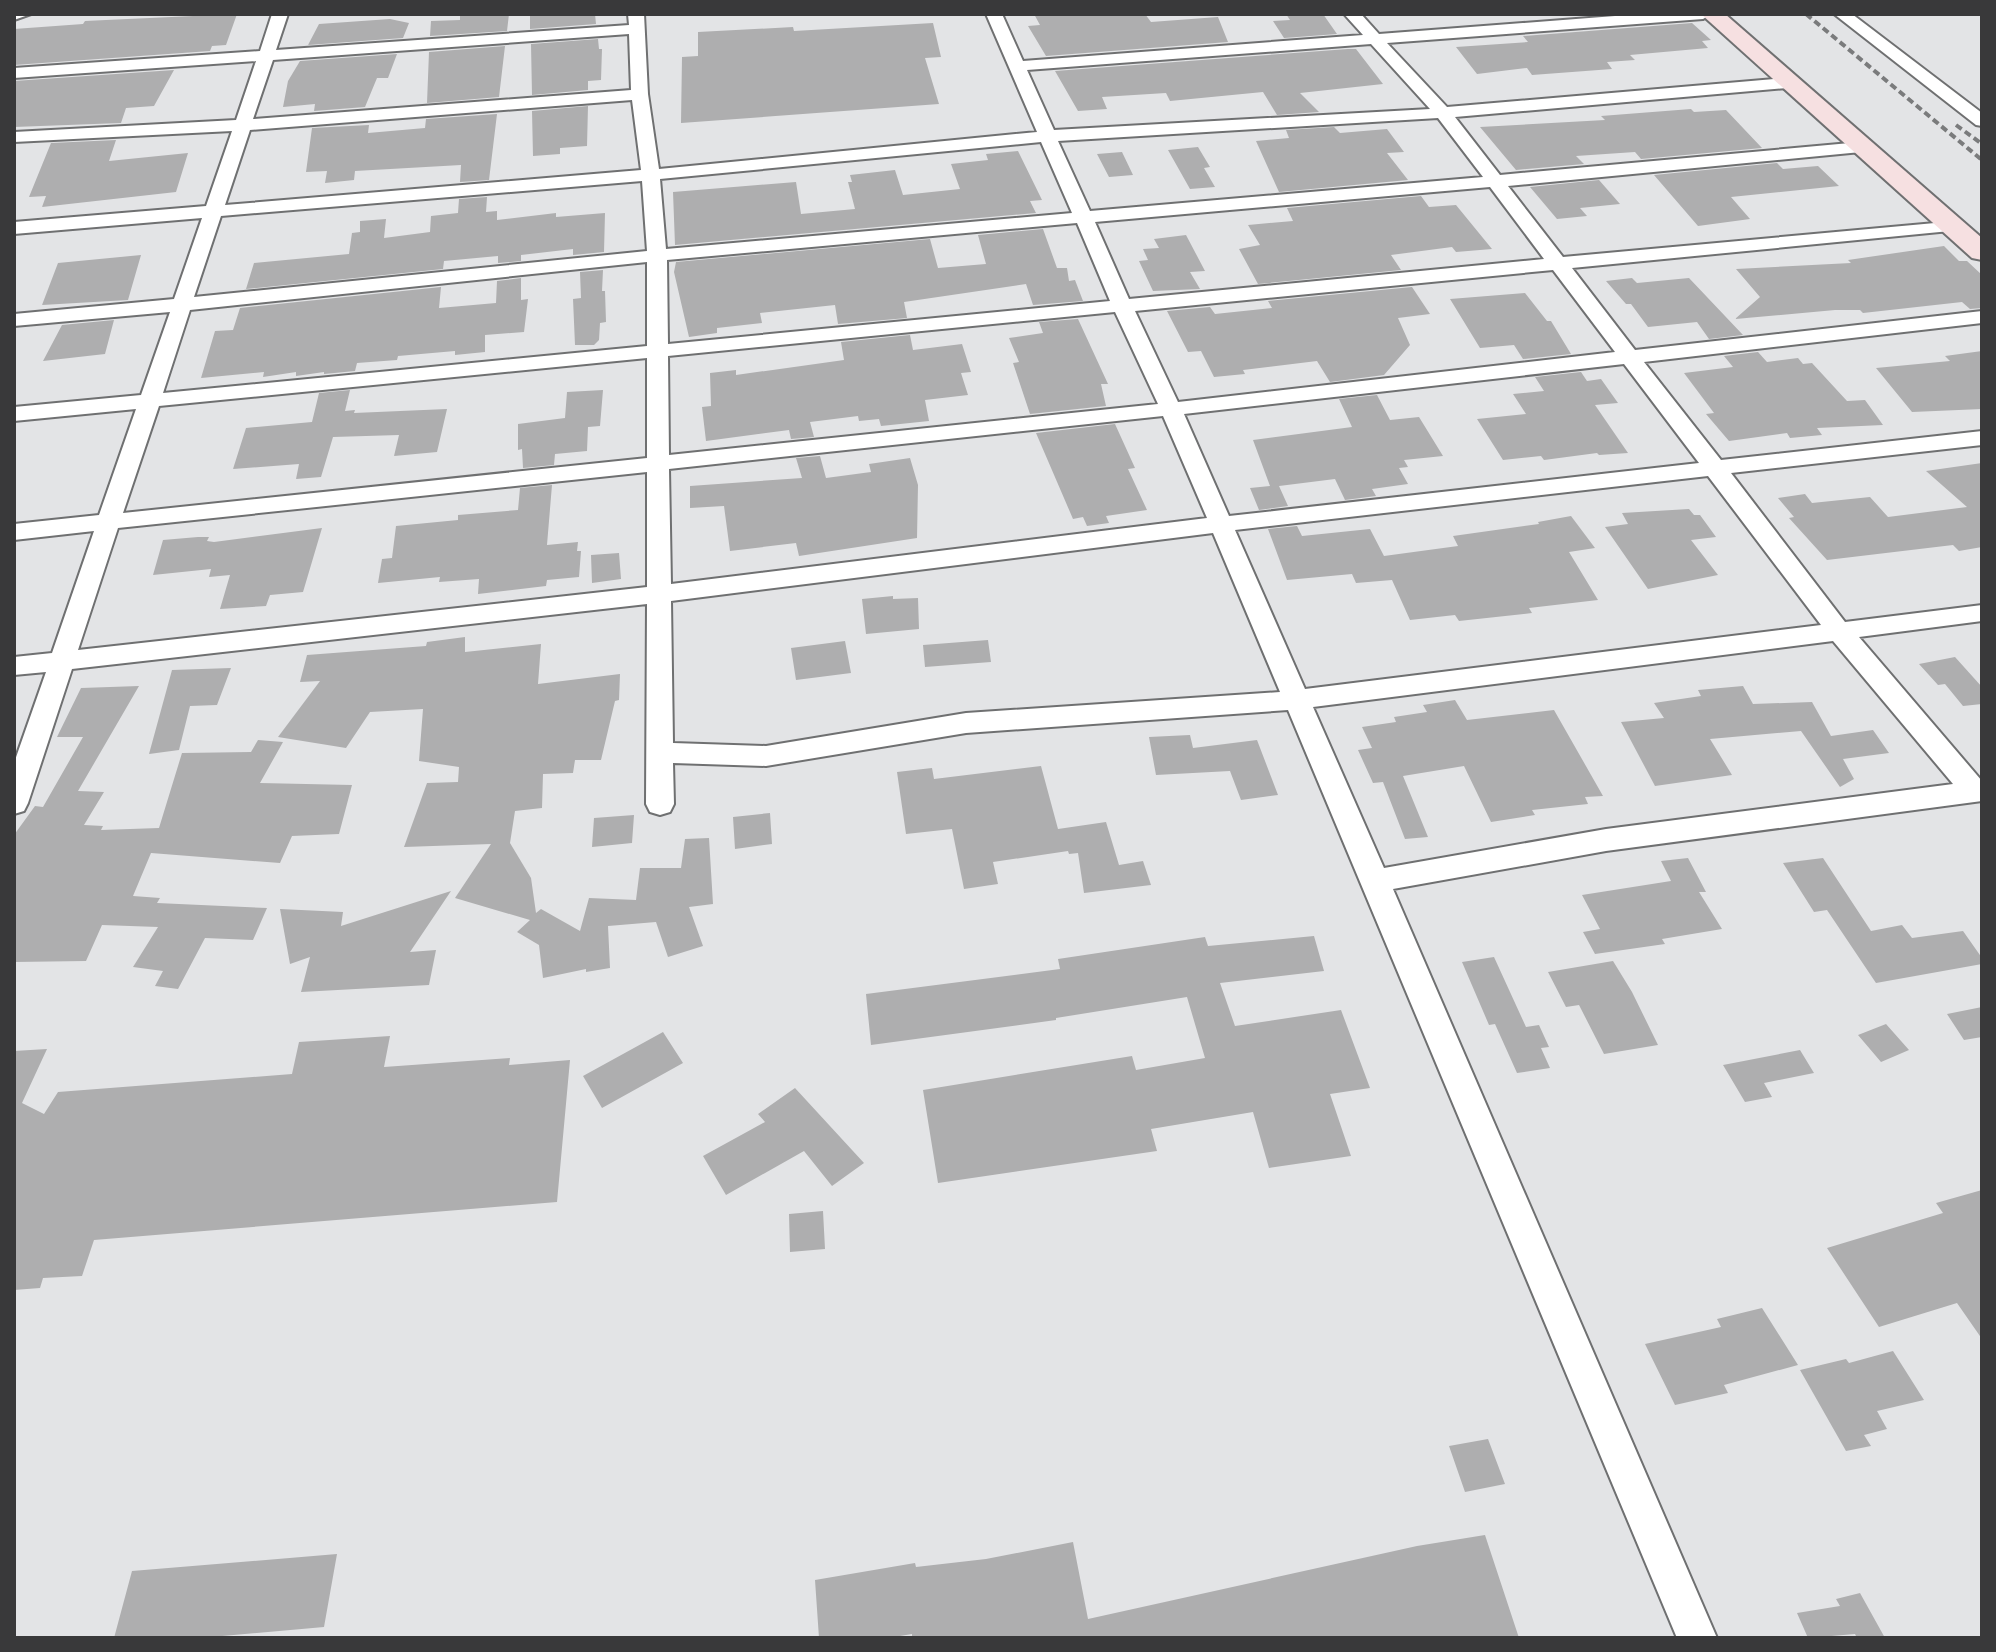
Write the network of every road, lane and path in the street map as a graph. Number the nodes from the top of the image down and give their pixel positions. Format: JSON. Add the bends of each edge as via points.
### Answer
{"nodes":[{"id":1,"x":23,"y":14,"type":"edge"},
{"id":2,"x":280,"y":14,"type":"edge"},
{"id":3,"x":994,"y":14,"type":"edge"},
{"id":4,"x":1352,"y":14,"type":"edge"},
{"id":5,"x":1703,"y":14,"type":"edge"},
{"id":6,"x":1712,"y":14,"type":"edge"},
{"id":7,"x":1842,"y":14,"type":"edge"},
{"id":8,"x":14,"y":15,"type":"edge"},
{"id":9,"x":637,"y":22,"type":"edge"},
{"id":10,"x":1370,"y":37,"type":"junction"},
{"id":11,"x":266,"y":55,"type":"junction"},
{"id":12,"x":1016,"y":66,"type":"junction"},
{"id":13,"x":14,"y":73,"type":"edge"},
{"id":14,"x":1787,"y":83,"type":"junction"},
{"id":15,"x":640,"y":94,"type":"junction"},
{"id":16,"x":1443,"y":113,"type":"junction"},
{"id":17,"x":1982,"y":121,"type":"edge"},
{"id":18,"x":243,"y":125,"type":"junction"},
{"id":19,"x":1048,"y":136,"type":"junction"},
{"id":20,"x":14,"y":137,"type":"edge"},
{"id":21,"x":1861,"y":147,"type":"junction"},
{"id":22,"x":651,"y":175,"type":"junction"},
{"id":23,"x":1497,"y":183,"type":"junction"},
{"id":24,"x":214,"y":209,"type":"junction"},
{"id":25,"x":1083,"y":216,"type":"junction"},
{"id":26,"x":1950,"y":225,"type":"junction"},
{"id":27,"x":14,"y":228,"type":"edge"},
{"id":28,"x":1982,"y":252,"type":"edge"},
{"id":29,"x":657,"y":256,"type":"junction"},
{"id":30,"x":1557,"y":262,"type":"junction"},
{"id":31,"x":1122,"y":305,"type":"junction"},
{"id":32,"x":182,"y":306,"type":"junction"},
{"id":33,"x":1982,"y":317,"type":"edge"},
{"id":34,"x":14,"y":320,"type":"edge"},
{"id":35,"x":658,"y":349,"type":"junction"},
{"id":36,"x":1628,"y":356,"type":"junction"},
{"id":37,"x":150,"y":400,"type":"junction"},
{"id":38,"x":1171,"y":409,"type":"junction"},
{"id":39,"x":14,"y":414,"type":"edge"},
{"id":40,"x":1982,"y":438,"type":"edge"},
{"id":41,"x":658,"y":461,"type":"junction"},
{"id":42,"x":1714,"y":469,"type":"junction"},
{"id":43,"x":108,"y":524,"type":"junction"},
{"id":44,"x":1221,"y":524,"type":"junction"},
{"id":45,"x":14,"y":532,"type":"edge"},
{"id":46,"x":659,"y":594,"type":"junction"},
{"id":47,"x":1982,"y":613,"type":"edge"},
{"id":48,"x":1839,"y":631,"type":"junction"},
{"id":49,"x":62,"y":661,"type":"junction"},
{"id":50,"x":14,"y":666,"type":"edge"},
{"id":51,"x":1296,"y":700,"type":"junction"},
{"id":52,"x":659,"y":753,"type":"junction"},
{"id":53,"x":1978,"y":792,"type":"edge"},
{"id":54,"x":14,"y":803,"type":"edge"},
{"id":55,"x":660,"y":804,"type":"dead end"},
{"id":56,"x":1375,"y":881,"type":"junction"},
{"id":57,"x":1697,"y":1638,"type":"edge"}],
"edges":[{"from":1,"to":8,"type":"street"},
{"from":2,"to":11,"type":"street"},
{"from":3,"to":12,"type":"street"},
{"from":4,"to":10,"type":"street"},
{"from":5,"to":10,"type":"street"},
{"from":6,"to":14,"type":"street"},
{"from":7,"to":17,"type":"street"},
{"from":9,"to":11,"type":"street"},
{"from":9,"to":15,"type":"street"},
{"from":10,"to":12,"type":"street"},
{"from":10,"to":16,"type":"street"},
{"from":11,"to":13,"type":"street"},
{"from":11,"to":18,"type":"street"},
{"from":12,"to":19,"type":"street"},
{"from":14,"to":16,"type":"street"},
{"from":14,"to":21,"type":"street"},
{"from":15,"to":18,"type":"street"},
{"from":15,"to":22,"type":"street"},
{"from":16,"to":19,"type":"street"},
{"from":16,"to":23,"type":"street"},
{"from":18,"to":20,"type":"street"},
{"from":18,"to":24,"type":"street"},
{"from":19,"to":22,"type":"street"},
{"from":19,"to":25,"type":"street"},
{"from":21,"to":23,"type":"street"},
{"from":21,"to":26,"type":"street"},
{"from":22,"to":24,"type":"street"},
{"from":22,"to":29,"type":"street"},
{"from":23,"to":25,"type":"street"},
{"from":23,"to":30,"type":"street"},
{"from":24,"to":27,"type":"street"},
{"from":24,"to":32,"type":"street"},
{"from":25,"to":29,"type":"street"},
{"from":25,"to":31,"type":"street"},
{"from":26,"to":28,"type":"street"},
{"from":26,"to":30,"type":"street"},
{"from":29,"to":32,"type":"street"},
{"from":29,"to":35,"type":"street"},
{"from":30,"to":31,"type":"street"},
{"from":30,"to":36,"type":"street"},
{"from":31,"to":35,"type":"street"},
{"from":31,"to":38,"type":"street"},
{"from":32,"to":34,"type":"street"},
{"from":32,"to":37,"type":"street"},
{"from":33,"to":36,"type":"street"},
{"from":35,"to":37,"type":"street"},
{"from":35,"to":41,"type":"street"},
{"from":36,"to":38,"type":"street"},
{"from":36,"to":42,"type":"street"},
{"from":37,"to":39,"type":"street"},
{"from":37,"to":43,"type":"street"},
{"from":38,"to":41,"type":"street"},
{"from":38,"to":44,"type":"street"},
{"from":40,"to":42,"type":"street"},
{"from":41,"to":43,"type":"street"},
{"from":41,"to":46,"type":"street"},
{"from":42,"to":44,"type":"street"},
{"from":42,"to":48,"type":"street"},
{"from":43,"to":45,"type":"street"},
{"from":43,"to":49,"type":"street"},
{"from":44,"to":46,"type":"street"},
{"from":44,"to":51,"type":"street"},
{"from":46,"to":49,"type":"street"},
{"from":46,"to":52,"type":"street"},
{"from":47,"to":48,"type":"street"},
{"from":48,"to":51,"type":"street"},
{"from":48,"to":53,"type":"street"},
{"from":49,"to":50,"type":"street"},
{"from":49,"to":54,"type":"street"},
{"from":51,"to":52,"type":"street","via":[[966,723],[766,756]]},
{"from":51,"to":56,"type":"street"},
{"from":52,"to":55,"type":"street"},
{"from":53,"to":56,"type":"street","via":[[1606,840]]},
{"from":56,"to":57,"type":"street"}]}
